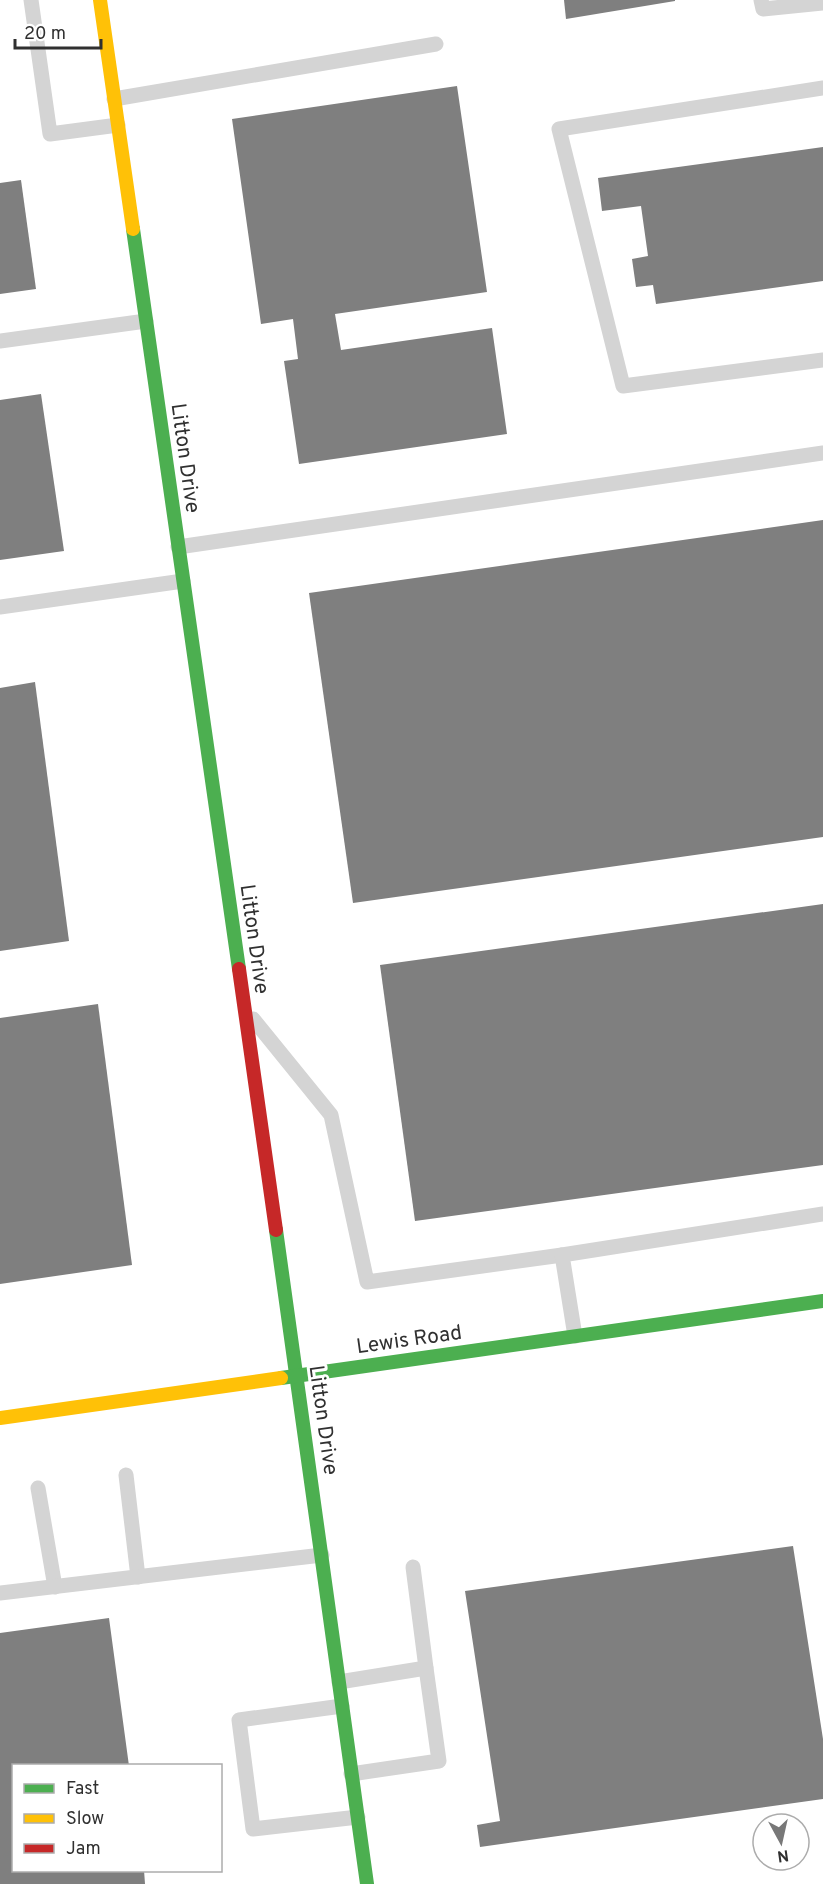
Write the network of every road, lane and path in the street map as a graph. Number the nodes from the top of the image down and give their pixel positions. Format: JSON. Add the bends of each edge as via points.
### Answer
{"nodes":[{"id":1,"x":30,"y":0,"type":"edge"},
{"id":2,"x":100,"y":0,"type":"edge"},
{"id":3,"x":761,"y":0,"type":"edge"},
{"id":4,"x":823,"y":3,"type":"edge"},
{"id":5,"x":436,"y":44,"type":"dead end"},
{"id":6,"x":823,"y":88,"type":"edge"},
{"id":7,"x":114,"y":99,"type":"junction"},
{"id":8,"x":118,"y":125,"type":"junction"},
{"id":9,"x":146,"y":321,"type":"junction"},
{"id":10,"x":0,"y":341,"type":"edge"},
{"id":11,"x":823,"y":360,"type":"edge"},
{"id":12,"x":823,"y":453,"type":"edge"},
{"id":13,"x":178,"y":547,"type":"junction"},
{"id":14,"x":183,"y":582,"type":"junction"},
{"id":15,"x":0,"y":607,"type":"edge"},
{"id":16,"x":243,"y":1008,"type":"junction"},
{"id":17,"x":823,"y":1214,"type":"edge"},
{"id":18,"x":562,"y":1255,"type":"junction"},
{"id":19,"x":823,"y":1301,"type":"edge"},
{"id":20,"x":575,"y":1336,"type":"junction"},
{"id":21,"x":297,"y":1376,"type":"junction"},
{"id":22,"x":0,"y":1418,"type":"edge"},
{"id":23,"x":126,"y":1475,"type":"dead end"},
{"id":24,"x":38,"y":1488,"type":"dead end"},
{"id":25,"x":321,"y":1555,"type":"junction"},
{"id":26,"x":413,"y":1568,"type":"dead end"},
{"id":27,"x":138,"y":1577,"type":"junction"},
{"id":28,"x":55,"y":1587,"type":"junction"},
{"id":29,"x":0,"y":1593,"type":"edge"},
{"id":30,"x":426,"y":1668,"type":"junction"},
{"id":31,"x":339,"y":1682,"type":"junction"},
{"id":32,"x":342,"y":1706,"type":"junction"},
{"id":33,"x":351,"y":1774,"type":"junction"},
{"id":34,"x":358,"y":1817,"type":"junction"},
{"id":35,"x":367,"y":1884,"type":"edge"}],
"edges":[{"from":1,"to":8,"type":"lane","via":[[50,134]]},
{"from":2,"to":7,"type":"street","name":"Litton Drive"},
{"from":3,"to":4,"type":"lane","via":[[763,9]]},
{"from":5,"to":7,"type":"lane"},
{"from":6,"to":11,"type":"lane","via":[[559,129],[623,386]]},
{"from":7,"to":8,"type":"street","name":"Litton Drive"},
{"from":8,"to":9,"type":"street","name":"Litton Drive"},
{"from":9,"to":10,"type":"lane"},
{"from":9,"to":13,"type":"street","name":"Litton Drive"},
{"from":12,"to":13,"type":"lane"},
{"from":13,"to":14,"type":"street","name":"Litton Drive"},
{"from":14,"to":15,"type":"lane"},
{"from":14,"to":16,"type":"street","name":"Litton Drive"},
{"from":16,"to":18,"type":"lane","via":[[332,1115],[366,1282]]},
{"from":16,"to":21,"type":"street","name":"Litton Drive"},
{"from":17,"to":18,"type":"lane"},
{"from":18,"to":20,"type":"lane"},
{"from":19,"to":20,"type":"street","name":"Lewis Road"},
{"from":20,"to":21,"type":"street","name":"Lewis Road"},
{"from":21,"to":22,"type":"street","name":"Lewis Road"},
{"from":21,"to":25,"type":"street","name":"Litton Drive"},
{"from":23,"to":27,"type":"lane"},
{"from":24,"to":28,"type":"lane"},
{"from":25,"to":27,"type":"lane"},
{"from":25,"to":31,"type":"street","name":"Litton Drive"},
{"from":26,"to":30,"type":"lane"},
{"from":27,"to":28,"type":"lane"},
{"from":28,"to":29,"type":"lane"},
{"from":30,"to":31,"type":"lane"},
{"from":30,"to":33,"type":"lane","via":[[439,1761]]},
{"from":31,"to":32,"type":"street","name":"Litton Drive"},
{"from":32,"to":33,"type":"street","name":"Litton Drive"},
{"from":32,"to":34,"type":"lane","via":[[238,1720],[254,1829]]},
{"from":33,"to":34,"type":"street","name":"Litton Drive"},
{"from":34,"to":35,"type":"street","name":"Litton Drive"}]}
